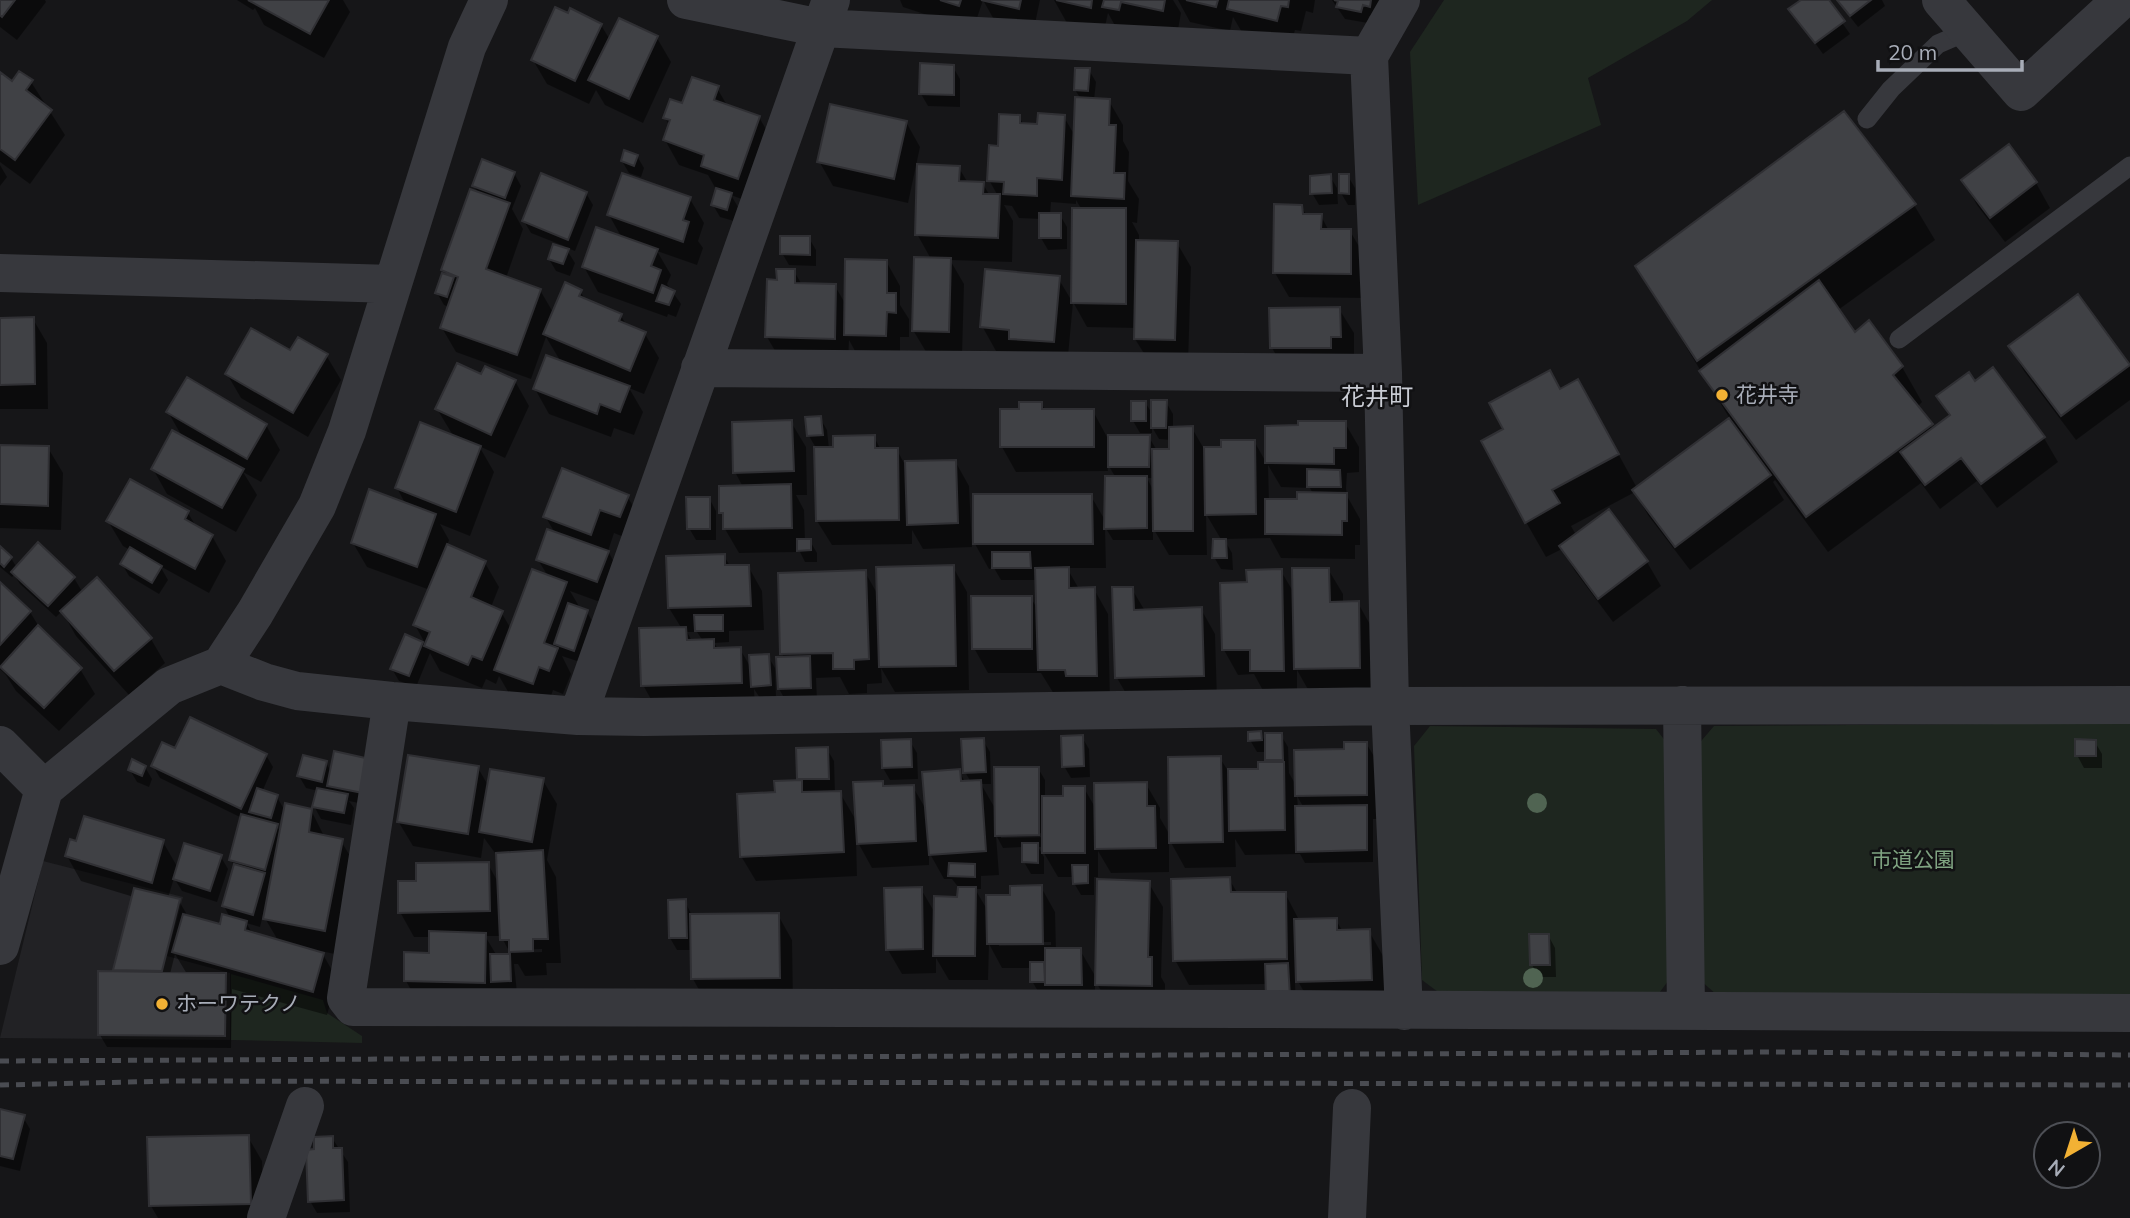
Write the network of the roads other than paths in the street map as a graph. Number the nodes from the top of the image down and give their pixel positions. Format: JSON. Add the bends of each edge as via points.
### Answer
{"nodes":[{"id":1,"x":489,"y":0,"type":"edge"},
{"id":2,"x":686,"y":0,"type":"edge"},
{"id":3,"x":1401,"y":0,"type":"edge"},
{"id":4,"x":1941,"y":0,"type":"edge"},
{"id":5,"x":2121,"y":0,"type":"edge"},
{"id":6,"x":826,"y":14,"type":"edge"},
{"id":7,"x":1968,"y":31,"type":"junction"},
{"id":8,"x":1369,"y":56,"type":"junction"},
{"id":9,"x":1867,"y":119,"type":"dead end"},
{"id":10,"x":2130,"y":166,"type":"edge"},
{"id":11,"x":0,"y":273,"type":"edge"},
{"id":12,"x":393,"y":284,"type":"junction"},
{"id":13,"x":1899,"y":339,"type":"dead end"},
{"id":14,"x":700,"y":368,"type":"junction"},
{"id":15,"x":1383,"y":373,"type":"junction"},
{"id":16,"x":220,"y":665,"type":"junction"},
{"id":17,"x":392,"y":701,"type":"junction"},
{"id":18,"x":1682,"y":705,"type":"junction"},
{"id":19,"x":2130,"y":705,"type":"edge"},
{"id":20,"x":1390,"y":706,"type":"junction"},
{"id":21,"x":578,"y":716,"type":"junction"},
{"id":22,"x":0,"y":745,"type":"edge"},
{"id":23,"x":44,"y":789,"type":"junction"},
{"id":24,"x":0,"y":946,"type":"edge"},
{"id":25,"x":1686,"y":1009,"type":"junction"},
{"id":26,"x":1404,"y":1011,"type":"junction"},
{"id":27,"x":2130,"y":1013,"type":"edge"},
{"id":28,"x":306,"y":1106,"type":"dead end"},
{"id":29,"x":1352,"y":1108,"type":"dead end"},
{"id":30,"x":266,"y":1218,"type":"edge"},
{"id":31,"x":1347,"y":1218,"type":"edge"}],
"edges":[{"from":1,"to":12,"type":"street","via":[[467,47]]},
{"from":2,"to":6,"type":"street"},
{"from":3,"to":8,"type":"street"},
{"from":4,"to":7,"type":"street"},
{"from":5,"to":7,"type":"street","via":[[2021,92]]},
{"from":6,"to":8,"type":"street"},
{"from":6,"to":14,"type":"street"},
{"from":7,"to":9,"type":"lane","via":[[1938,44]]},
{"from":8,"to":15,"type":"street"},
{"from":10,"to":13,"type":"lane"},
{"from":11,"to":12,"type":"street"},
{"from":12,"to":16,"type":"street","via":[[347,431],[317,506]]},
{"from":14,"to":15,"type":"street"},
{"from":14,"to":21,"type":"street"},
{"from":15,"to":20,"type":"street"},
{"from":16,"to":17,"type":"street","via":[[297,691]]},
{"from":16,"to":23,"type":"street","via":[[169,686]]},
{"from":17,"to":21,"type":"street"},
{"from":17,"to":26,"type":"street","via":[[346,998],[353,1007]]},
{"from":18,"to":19,"type":"street"},
{"from":18,"to":20,"type":"street"},
{"from":18,"to":25,"type":"street"},
{"from":20,"to":21,"type":"street"},
{"from":20,"to":26,"type":"street"},
{"from":22,"to":23,"type":"street"},
{"from":23,"to":24,"type":"street"},
{"from":25,"to":26,"type":"street"},
{"from":25,"to":27,"type":"street"},
{"from":28,"to":30,"type":"street"},
{"from":29,"to":31,"type":"street"}]}
